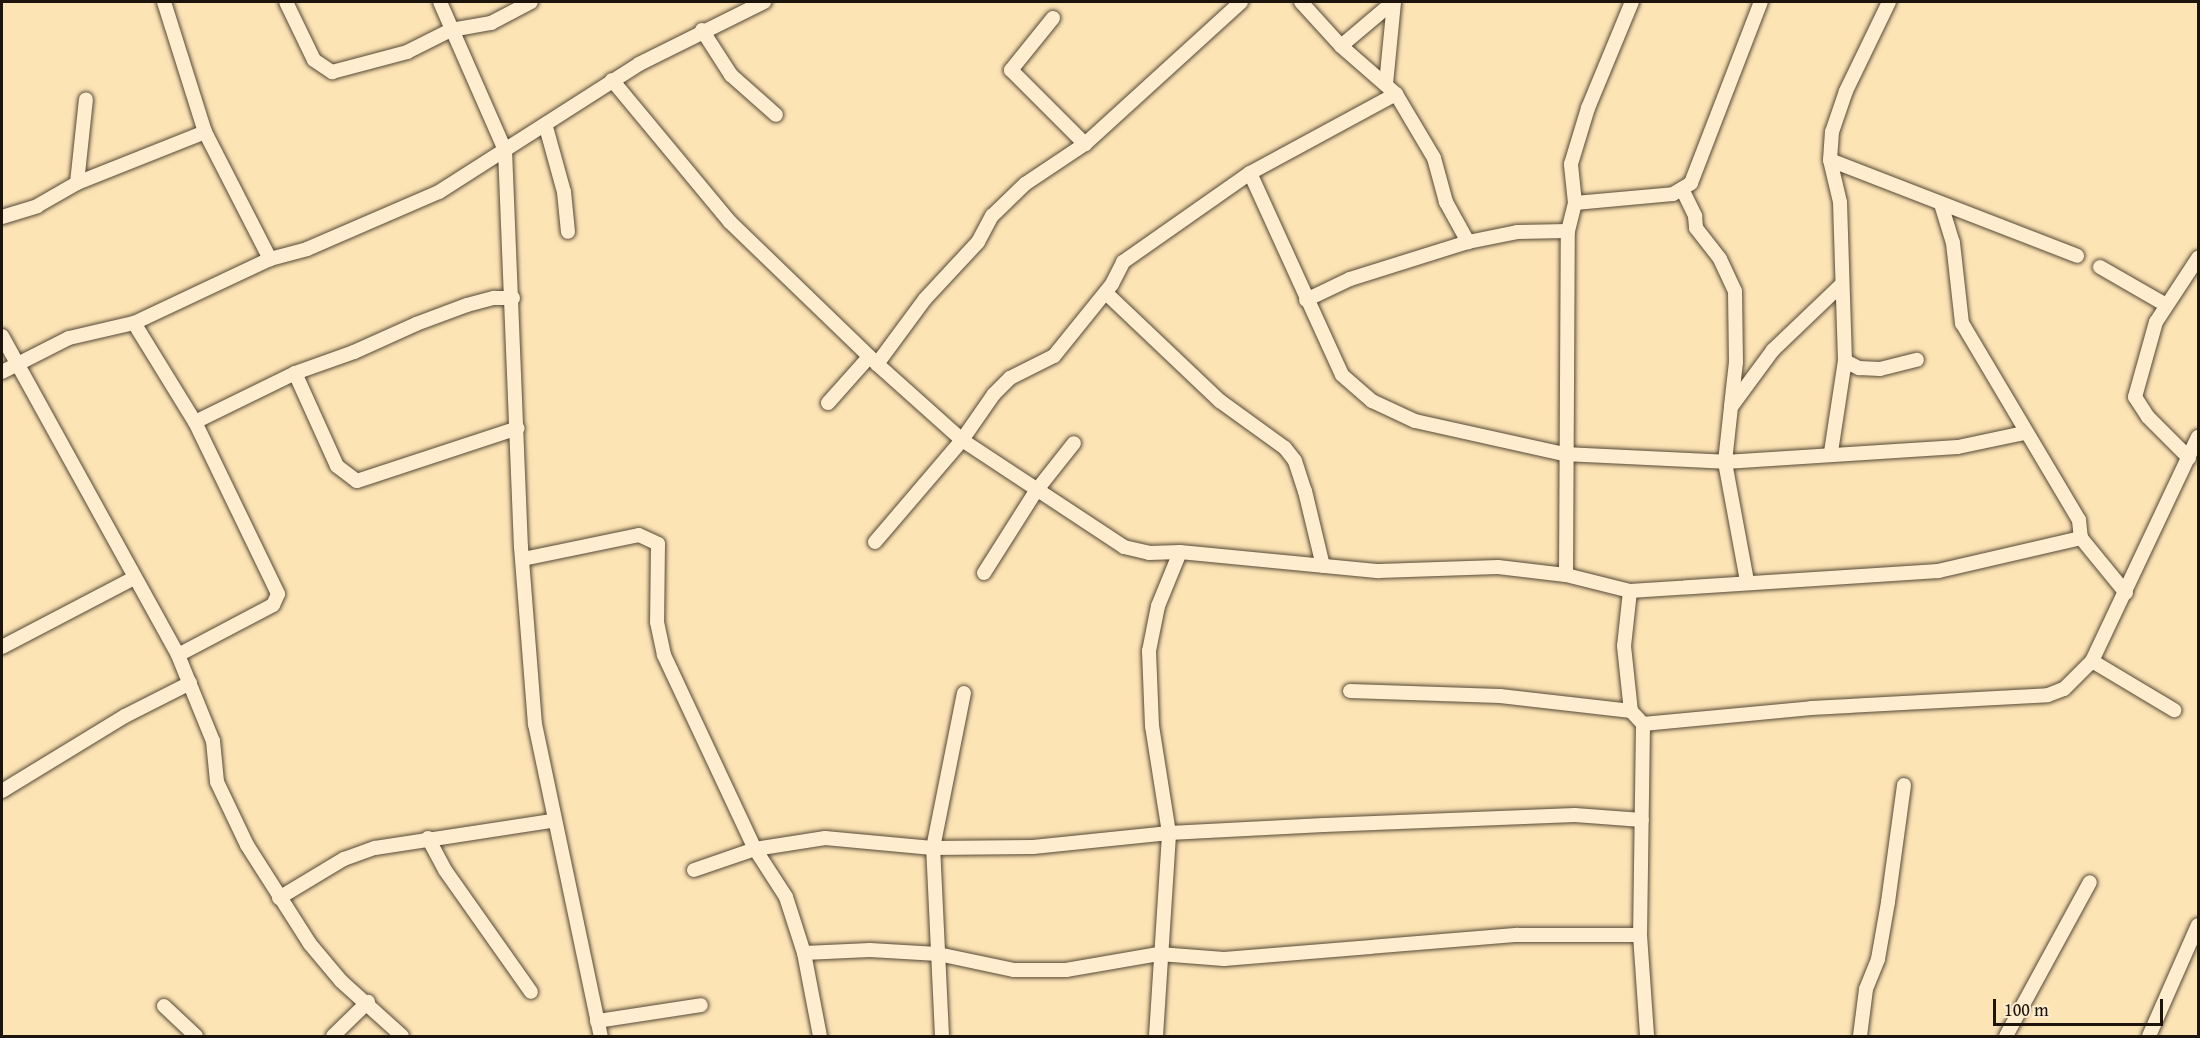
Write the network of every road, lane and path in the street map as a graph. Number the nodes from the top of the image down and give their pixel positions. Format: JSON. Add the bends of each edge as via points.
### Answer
{"nodes":[{"id":1,"x":164,"y":2,"type":"edge"},
{"id":2,"x":286,"y":2,"type":"edge"},
{"id":3,"x":440,"y":2,"type":"edge"},
{"id":4,"x":531,"y":2,"type":"edge"},
{"id":5,"x":764,"y":2,"type":"edge"},
{"id":6,"x":1241,"y":2,"type":"edge"},
{"id":7,"x":1301,"y":2,"type":"edge"},
{"id":8,"x":1394,"y":2,"type":"edge"},
{"id":9,"x":1632,"y":2,"type":"edge"},
{"id":10,"x":1761,"y":2,"type":"edge"},
{"id":11,"x":1889,"y":2,"type":"edge"},
{"id":12,"x":1053,"y":18,"type":"dead end"},
{"id":13,"x":451,"y":30,"type":"junction"},
{"id":14,"x":702,"y":30,"type":"junction"},
{"id":15,"x":1341,"y":46,"type":"junction"},
{"id":16,"x":612,"y":81,"type":"junction"},
{"id":17,"x":1391,"y":89,"type":"junction"},
{"id":18,"x":86,"y":99,"type":"dead end"},
{"id":19,"x":776,"y":115,"type":"dead end"},
{"id":20,"x":546,"y":127,"type":"junction"},
{"id":21,"x":205,"y":132,"type":"junction"},
{"id":22,"x":1086,"y":144,"type":"junction"},
{"id":23,"x":505,"y":150,"type":"junction"},
{"id":24,"x":1830,"y":160,"type":"junction"},
{"id":25,"x":1851,"y":168,"type":"junction"},
{"id":26,"x":1250,"y":173,"type":"junction"},
{"id":27,"x":1836,"y":182,"type":"junction"},
{"id":28,"x":78,"y":183,"type":"junction"},
{"id":29,"x":1683,"y":190,"type":"junction"},
{"id":30,"x":1575,"y":203,"type":"junction"},
{"id":31,"x":1941,"y":204,"type":"junction"},
{"id":32,"x":2,"y":218,"type":"edge"},
{"id":33,"x":1568,"y":231,"type":"junction"},
{"id":34,"x":568,"y":232,"type":"dead end"},
{"id":35,"x":1468,"y":242,"type":"junction"},
{"id":36,"x":2076,"y":256,"type":"dead end"},
{"id":37,"x":2199,"y":258,"type":"edge"},
{"id":38,"x":270,"y":259,"type":"junction"},
{"id":39,"x":2100,"y":267,"type":"dead end"},
{"id":40,"x":1841,"y":285,"type":"junction"},
{"id":41,"x":1106,"y":293,"type":"junction"},
{"id":42,"x":513,"y":298,"type":"junction"},
{"id":43,"x":1306,"y":300,"type":"junction"},
{"id":44,"x":2166,"y":304,"type":"junction"},
{"id":45,"x":134,"y":322,"type":"junction"},
{"id":46,"x":2,"y":336,"type":"edge"},
{"id":47,"x":873,"y":360,"type":"junction"},
{"id":48,"x":1917,"y":360,"type":"dead end"},
{"id":49,"x":1845,"y":361,"type":"junction"},
{"id":50,"x":17,"y":363,"type":"junction"},
{"id":51,"x":2,"y":372,"type":"edge"},
{"id":52,"x":295,"y":373,"type":"junction"},
{"id":53,"x":828,"y":403,"type":"dead end"},
{"id":54,"x":1731,"y":407,"type":"junction"},
{"id":55,"x":195,"y":422,"type":"junction"},
{"id":56,"x":518,"y":428,"type":"junction"},
{"id":57,"x":2024,"y":433,"type":"junction"},
{"id":58,"x":2199,"y":437,"type":"edge"},
{"id":59,"x":962,"y":440,"type":"junction"},
{"id":60,"x":1074,"y":443,"type":"dead end"},
{"id":61,"x":1831,"y":452,"type":"junction"},
{"id":62,"x":1564,"y":454,"type":"junction"},
{"id":63,"x":2189,"y":458,"type":"junction"},
{"id":64,"x":1725,"y":462,"type":"junction"},
{"id":65,"x":1036,"y":491,"type":"junction"},
{"id":66,"x":2081,"y":538,"type":"junction"},
{"id":67,"x":875,"y":542,"type":"dead end"},
{"id":68,"x":1180,"y":552,"type":"junction"},
{"id":69,"x":523,"y":559,"type":"junction"},
{"id":70,"x":1323,"y":566,"type":"junction"},
{"id":71,"x":984,"y":573,"type":"dead end"},
{"id":72,"x":1566,"y":575,"type":"junction"},
{"id":73,"x":134,"y":578,"type":"junction"},
{"id":74,"x":1746,"y":581,"type":"junction"},
{"id":75,"x":1630,"y":591,"type":"junction"},
{"id":76,"x":2126,"y":593,"type":"junction"},
{"id":77,"x":2,"y":647,"type":"edge"},
{"id":78,"x":178,"y":655,"type":"junction"},
{"id":79,"x":2092,"y":661,"type":"junction"},
{"id":80,"x":190,"y":682,"type":"junction"},
{"id":81,"x":1350,"y":692,"type":"dead end"},
{"id":82,"x":964,"y":693,"type":"dead end"},
{"id":83,"x":2174,"y":710,"type":"dead end"},
{"id":84,"x":1631,"y":711,"type":"junction"},
{"id":85,"x":1642,"y":724,"type":"junction"},
{"id":86,"x":1904,"y":785,"type":"dead end"},
{"id":87,"x":2,"y":791,"type":"edge"},
{"id":88,"x":1642,"y":820,"type":"junction"},
{"id":89,"x":552,"y":821,"type":"junction"},
{"id":90,"x":1169,"y":832,"type":"junction"},
{"id":91,"x":428,"y":838,"type":"junction"},
{"id":92,"x":933,"y":848,"type":"junction"},
{"id":93,"x":754,"y":849,"type":"junction"},
{"id":94,"x":694,"y":870,"type":"dead end"},
{"id":95,"x":2090,"y":882,"type":"dead end"},
{"id":96,"x":279,"y":898,"type":"junction"},
{"id":97,"x":2199,"y":925,"type":"edge"},
{"id":98,"x":1640,"y":935,"type":"junction"},
{"id":99,"x":804,"y":953,"type":"junction"},
{"id":100,"x":938,"y":954,"type":"junction"},
{"id":101,"x":1159,"y":954,"type":"junction"},
{"id":102,"x":531,"y":992,"type":"dead end"},
{"id":103,"x":368,"y":1002,"type":"junction"},
{"id":104,"x":700,"y":1005,"type":"dead end"},
{"id":105,"x":164,"y":1006,"type":"dead end"},
{"id":106,"x":597,"y":1020,"type":"junction"},
{"id":107,"x":196,"y":1036,"type":"edge"},
{"id":108,"x":333,"y":1036,"type":"edge"},
{"id":109,"x":402,"y":1036,"type":"edge"},
{"id":110,"x":601,"y":1036,"type":"edge"},
{"id":111,"x":820,"y":1036,"type":"edge"},
{"id":112,"x":942,"y":1036,"type":"edge"},
{"id":113,"x":1156,"y":1036,"type":"edge"},
{"id":114,"x":1647,"y":1036,"type":"edge"},
{"id":115,"x":1860,"y":1036,"type":"edge"},
{"id":116,"x":2006,"y":1036,"type":"edge"},
{"id":117,"x":2149,"y":1036,"type":"edge"}],
"edges":[{"from":1,"to":21,"type":"street"},
{"from":2,"to":13,"type":"street","via":[[314,60],[332,72],[407,52]]},
{"from":3,"to":13,"type":"street"},
{"from":4,"to":13,"type":"street","via":[[491,23]]},
{"from":5,"to":14,"type":"street","via":[[733,20]]},
{"from":6,"to":22,"type":"street"},
{"from":7,"to":15,"type":"street"},
{"from":8,"to":15,"type":"street"},
{"from":8,"to":17,"type":"street"},
{"from":9,"to":30,"type":"street","via":[[1576,143],[1571,164]]},
{"from":10,"to":29,"type":"street","via":[[1697,174]]},
{"from":11,"to":24,"type":"street","via":[[1846,91],[1832,132]]},
{"from":12,"to":22,"type":"street","via":[[1011,70]]},
{"from":13,"to":23,"type":"street"},
{"from":14,"to":16,"type":"street"},
{"from":14,"to":19,"type":"street","via":[[731,75]]},
{"from":15,"to":17,"type":"street"},
{"from":16,"to":20,"type":"street"},
{"from":16,"to":47,"type":"street","via":[[730,222]]},
{"from":17,"to":26,"type":"street"},
{"from":17,"to":35,"type":"street","via":[[1434,158],[1446,202]]},
{"from":18,"to":28,"type":"street"},
{"from":20,"to":23,"type":"street"},
{"from":20,"to":34,"type":"street","via":[[564,192]]},
{"from":21,"to":28,"type":"street"},
{"from":21,"to":38,"type":"street"},
{"from":22,"to":47,"type":"street","via":[[1025,184],[992,216],[978,242]]},
{"from":23,"to":38,"type":"street","via":[[439,192],[307,249]]},
{"from":23,"to":42,"type":"street"},
{"from":24,"to":25,"type":"street"},
{"from":24,"to":27,"type":"street"},
{"from":25,"to":27,"type":"street"},
{"from":25,"to":31,"type":"street"},
{"from":26,"to":41,"type":"street","via":[[1123,262]]},
{"from":26,"to":43,"type":"street"},
{"from":27,"to":40,"type":"street"},
{"from":28,"to":32,"type":"street","via":[[37,206]]},
{"from":29,"to":30,"type":"street"},
{"from":29,"to":54,"type":"street","via":[[1696,228],[1720,259],[1735,291],[1736,362]]},
{"from":30,"to":33,"type":"street"},
{"from":31,"to":36,"type":"street"},
{"from":31,"to":57,"type":"street","via":[[1953,243],[1962,323]]},
{"from":33,"to":35,"type":"street","via":[[1517,232]]},
{"from":33,"to":62,"type":"street"},
{"from":35,"to":43,"type":"street","via":[[1350,279]]},
{"from":37,"to":44,"type":"street"},
{"from":38,"to":45,"type":"street"},
{"from":39,"to":44,"type":"street"},
{"from":40,"to":49,"type":"street"},
{"from":40,"to":54,"type":"street","via":[[1773,350]]},
{"from":41,"to":59,"type":"street","via":[[1054,356],[1010,378],[994,394]]},
{"from":41,"to":70,"type":"street","via":[[1220,401],[1285,448],[1295,461],[1305,491]]},
{"from":42,"to":52,"type":"street","via":[[467,305]]},
{"from":42,"to":56,"type":"street"},
{"from":43,"to":62,"type":"street","via":[[1342,375],[1372,401],[1415,421]]},
{"from":44,"to":63,"type":"street","via":[[2148,344],[2135,397],[2148,417]]},
{"from":45,"to":50,"type":"street","via":[[69,338]]},
{"from":45,"to":55,"type":"street"},
{"from":46,"to":50,"type":"street"},
{"from":47,"to":53,"type":"street"},
{"from":47,"to":59,"type":"street"},
{"from":48,"to":49,"type":"street","via":[[1880,369],[1859,368]]},
{"from":49,"to":61,"type":"street"},
{"from":50,"to":51,"type":"street"},
{"from":50,"to":73,"type":"street"},
{"from":52,"to":55,"type":"street"},
{"from":52,"to":56,"type":"street","via":[[337,466],[357,481]]},
{"from":54,"to":64,"type":"street"},
{"from":55,"to":78,"type":"street","via":[[278,594],[273,605]]},
{"from":56,"to":69,"type":"street"},
{"from":57,"to":61,"type":"street","via":[[1958,447],[1869,455]]},
{"from":57,"to":66,"type":"street","via":[[2079,520]]},
{"from":58,"to":63,"type":"street"},
{"from":59,"to":65,"type":"street"},
{"from":59,"to":67,"type":"street"},
{"from":60,"to":65,"type":"street"},
{"from":61,"to":64,"type":"street"},
{"from":62,"to":64,"type":"street"},
{"from":62,"to":72,"type":"street"},
{"from":63,"to":76,"type":"street"},
{"from":64,"to":74,"type":"street"},
{"from":65,"to":68,"type":"street","via":[[1124,547],[1149,553]]},
{"from":65,"to":71,"type":"street"},
{"from":66,"to":74,"type":"street","via":[[1938,572]]},
{"from":66,"to":76,"type":"street"},
{"from":68,"to":70,"type":"street"},
{"from":68,"to":90,"type":"street","via":[[1158,606],[1149,651],[1152,726]]},
{"from":69,"to":89,"type":"street","via":[[535,724]]},
{"from":69,"to":93,"type":"street","via":[[639,535],[658,544],[657,622],[664,656]]},
{"from":70,"to":72,"type":"street","via":[[1407,571],[1498,567]]},
{"from":72,"to":75,"type":"street"},
{"from":73,"to":77,"type":"street"},
{"from":73,"to":78,"type":"street"},
{"from":74,"to":75,"type":"street"},
{"from":75,"to":84,"type":"street","via":[[1624,646]]},
{"from":76,"to":79,"type":"street"},
{"from":78,"to":80,"type":"street"},
{"from":79,"to":83,"type":"street"},
{"from":79,"to":85,"type":"street","via":[[2078,679],[2049,695],[1811,708]]},
{"from":80,"to":87,"type":"street","via":[[125,716]]},
{"from":80,"to":96,"type":"street","via":[[213,741],[217,782],[247,845]]},
{"from":81,"to":84,"type":"street","via":[[1500,696]]},
{"from":82,"to":92,"type":"street"},
{"from":84,"to":85,"type":"street"},
{"from":85,"to":88,"type":"street"},
{"from":86,"to":115,"type":"street","via":[[1878,959],[1866,989]]},
{"from":88,"to":90,"type":"street","via":[[1575,815]]},
{"from":88,"to":98,"type":"street"},
{"from":89,"to":91,"type":"street"},
{"from":89,"to":106,"type":"street"},
{"from":90,"to":92,"type":"street","via":[[1033,847]]},
{"from":90,"to":101,"type":"street"},
{"from":91,"to":96,"type":"street","via":[[344,859]]},
{"from":91,"to":102,"type":"street","via":[[445,870]]},
{"from":92,"to":93,"type":"street","via":[[825,838]]},
{"from":92,"to":100,"type":"street"},
{"from":93,"to":94,"type":"street"},
{"from":93,"to":99,"type":"street","via":[[786,897]]},
{"from":95,"to":116,"type":"street"},
{"from":96,"to":103,"type":"street","via":[[341,981]]},
{"from":97,"to":117,"type":"street"},
{"from":98,"to":101,"type":"street","via":[[1518,935],[1224,959]]},
{"from":98,"to":114,"type":"street"},
{"from":99,"to":100,"type":"street","via":[[870,950]]},
{"from":99,"to":111,"type":"street"},
{"from":100,"to":101,"type":"street","via":[[1014,970],[1066,970]]},
{"from":100,"to":112,"type":"street"},
{"from":101,"to":113,"type":"street"},
{"from":103,"to":108,"type":"street"},
{"from":103,"to":109,"type":"street"},
{"from":104,"to":106,"type":"street"},
{"from":105,"to":107,"type":"street"},
{"from":106,"to":110,"type":"street"}]}
